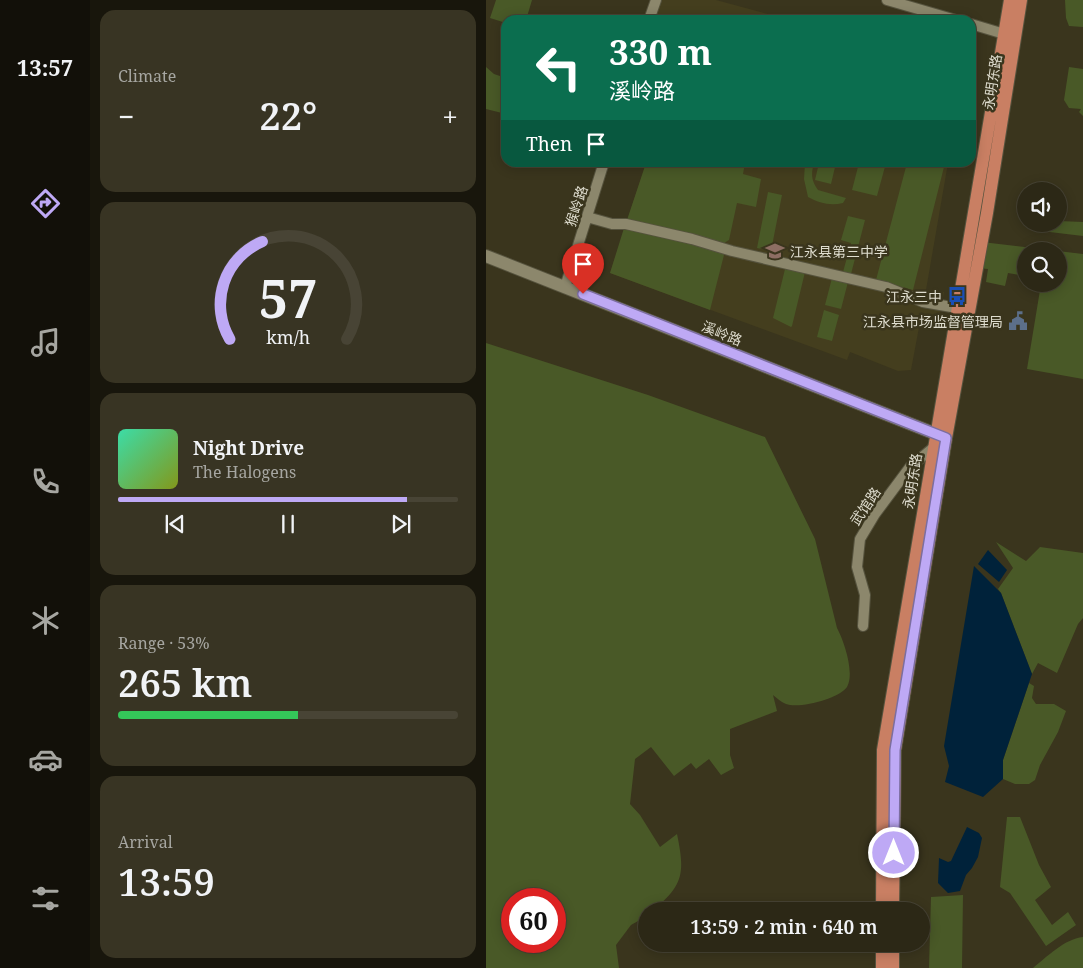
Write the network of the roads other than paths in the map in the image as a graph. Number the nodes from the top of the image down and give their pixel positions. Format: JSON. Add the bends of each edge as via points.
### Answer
{"nodes":[{"id":1,"x":656,"y":0,"type":"edge"},
{"id":2,"x":887,"y":0,"type":"edge"},
{"id":3,"x":1010,"y":0,"type":"edge"},
{"id":4,"x":1021,"y":0,"type":"edge"},
{"id":5,"x":652,"y":15,"type":"edge"},
{"id":6,"x":939,"y":15,"type":"edge"},
{"id":7,"x":976,"y":26,"type":"edge"},
{"id":8,"x":1010,"y":36,"type":"junction"},
{"id":9,"x":602,"y":167,"type":"edge"},
{"id":10,"x":587,"y":217,"type":"junction"},
{"id":11,"x":486,"y":256,"type":"edge"},
{"id":12,"x":565,"y":287,"type":"junction"},
{"id":13,"x":963,"y":309,"type":"junction"},
{"id":14,"x":941,"y":436,"type":"junction"},
{"id":15,"x":933,"y":448,"type":"junction"},
{"id":16,"x":863,"y":626,"type":"dead end"},
{"id":17,"x":882,"y":902,"type":"edge"},
{"id":18,"x":894,"y":902,"type":"edge"},
{"id":19,"x":882,"y":952,"type":"edge"},
{"id":20,"x":893,"y":952,"type":"edge"},
{"id":21,"x":882,"y":968,"type":"edge"},
{"id":22,"x":893,"y":968,"type":"edge"}],
"edges":[{"from":1,"to":5,"type":"street"},
{"from":2,"to":6,"type":"street"},
{"from":3,"to":8,"type":"main road","name":"永明东路"},
{"from":4,"to":8,"type":"main road","name":"永明东路"},
{"from":7,"to":8,"type":"street"},
{"from":8,"to":13,"type":"main road","name":"永明东路"},
{"from":9,"to":10,"type":"street","name":"猴岭路"},
{"from":10,"to":12,"type":"street","name":"猴岭路"},
{"from":10,"to":13,"type":"street","via":[[692,239],[886,287],[923,302]]},
{"from":11,"to":12,"type":"street","name":"溪岭路"},
{"from":12,"to":14,"type":"street","name":"溪岭路"},
{"from":13,"to":14,"type":"main road","name":"永明东路"},
{"from":14,"to":15,"type":"main road","name":"永明东路"},
{"from":14,"to":18,"type":"main road","name":"永明东路","via":[[895,750]]},
{"from":15,"to":16,"type":"street","name":"武馆路","via":[[910,467],[860,539],[857,567],[865,594]]},
{"from":15,"to":17,"type":"main road","name":"永明东路","via":[[883,750]]},
{"from":19,"to":21,"type":"main road"},
{"from":20,"to":22,"type":"main road"}]}
